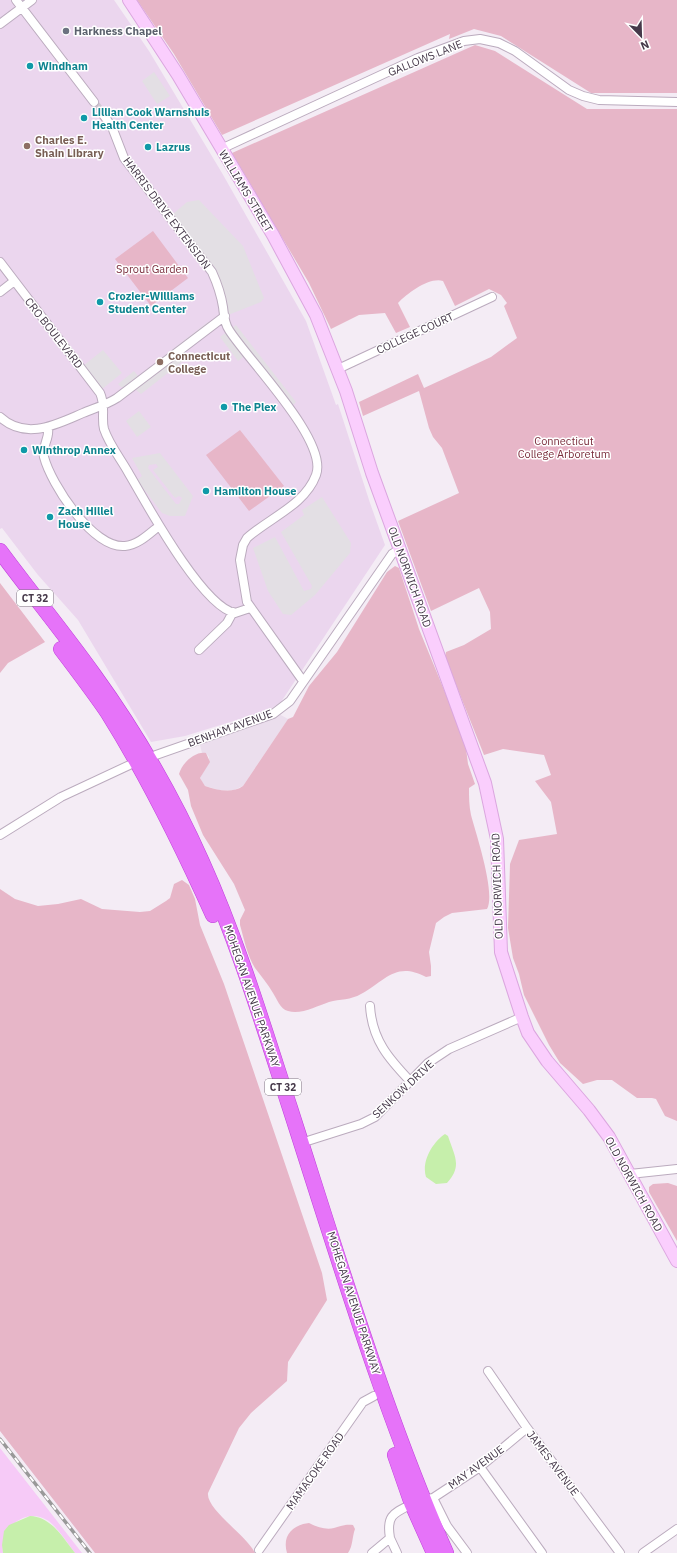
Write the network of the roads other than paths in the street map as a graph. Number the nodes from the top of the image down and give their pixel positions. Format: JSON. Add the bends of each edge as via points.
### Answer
{"nodes":[{"id":1,"x":16,"y":0,"type":"edge"},
{"id":2,"x":32,"y":0,"type":"edge"},
{"id":3,"x":129,"y":0,"type":"edge"},
{"id":4,"x":22,"y":7,"type":"junction"},
{"id":5,"x":0,"y":24,"type":"edge"},
{"id":6,"x":94,"y":102,"type":"tunnel mouth"},
{"id":7,"x":677,"y":102,"type":"edge"},
{"id":8,"x":102,"y":113,"type":"tunnel mouth"},
{"id":9,"x":221,"y":149,"type":"junction"},
{"id":10,"x":0,"y":262,"type":"edge"},
{"id":11,"x":13,"y":282,"type":"junction"},
{"id":12,"x":0,"y":292,"type":"edge"},
{"id":13,"x":492,"y":297,"type":"dead end"},
{"id":14,"x":224,"y":316,"type":"junction"},
{"id":15,"x":338,"y":369,"type":"junction"},
{"id":16,"x":346,"y":391,"type":"joint"},
{"id":17,"x":104,"y":406,"type":"junction"},
{"id":18,"x":0,"y":417,"type":"edge"},
{"id":19,"x":48,"y":428,"type":"junction"},
{"id":20,"x":159,"y":526,"type":"junction"},
{"id":21,"x":400,"y":549,"type":"junction"},
{"id":22,"x":0,"y":551,"type":"edge"},
{"id":23,"x":0,"y":567,"type":"edge"},
{"id":24,"x":250,"y":608,"type":"junction"},
{"id":25,"x":233,"y":612,"type":"junction"},
{"id":26,"x":67,"y":648,"type":"junction"},
{"id":27,"x":199,"y":650,"type":"dead end"},
{"id":28,"x":303,"y":681,"type":"junction"},
{"id":29,"x":142,"y":760,"type":"junction"},
{"id":30,"x":0,"y":835,"type":"edge"},
{"id":31,"x":370,"y":1006,"type":"dead end"},
{"id":32,"x":522,"y":1017,"type":"junction"},
{"id":33,"x":411,"y":1082,"type":"junction"},
{"id":34,"x":301,"y":1143,"type":"junction"},
{"id":35,"x":677,"y":1169,"type":"edge"},
{"id":36,"x":630,"y":1174,"type":"junction"},
{"id":37,"x":677,"y":1261,"type":"edge"},
{"id":38,"x":488,"y":1372,"type":"dead end"},
{"id":39,"x":374,"y":1396,"type":"junction"},
{"id":40,"x":527,"y":1428,"type":"junction"},
{"id":41,"x":480,"y":1466,"type":"junction"},
{"id":42,"x":423,"y":1501,"type":"junction"},
{"id":43,"x":677,"y":1529,"type":"edge"},
{"id":44,"x":390,"y":1538,"type":"junction"},
{"id":45,"x":259,"y":1550,"type":"dead end"},
{"id":46,"x":372,"y":1553,"type":"edge"},
{"id":47,"x":397,"y":1553,"type":"edge"},
{"id":48,"x":434,"y":1553,"type":"edge"},
{"id":49,"x":446,"y":1553,"type":"edge"},
{"id":50,"x":467,"y":1553,"type":"edge"},
{"id":51,"x":542,"y":1553,"type":"edge"},
{"id":52,"x":620,"y":1553,"type":"edge"},
{"id":53,"x":643,"y":1553,"type":"edge"}],
"edges":[{"from":1,"to":4,"type":"street"},
{"from":2,"to":4,"type":"street"},
{"from":3,"to":9,"type":"street","name":"WILLIAMS STREET","via":[[178,75]]},
{"from":4,"to":5,"type":"street"},
{"from":4,"to":6,"type":"street"},
{"from":7,"to":9,"type":"street","name":"GALLOWS LANE","via":[[599,100],[583,96],[569,90],[515,51],[499,43],[480,39],[464,41],[418,58]]},
{"from":8,"to":14,"type":"street","name":"HARRIS DRIVE EXTENSION","via":[[112,127],[124,158],[212,272],[220,293]]},
{"from":9,"to":15,"type":"street","name":"WILLIAMS STREET","via":[[298,280],[316,315]]},
{"from":10,"to":11,"type":"street","name":"CRO BOULEVARD"},
{"from":11,"to":12,"type":"street"},
{"from":11,"to":17,"type":"street","name":"CRO BOULEVARD","via":[[99,392]]},
{"from":13,"to":15,"type":"street","name":"COLLEGE COURT"},
{"from":14,"to":17,"type":"street"},
{"from":14,"to":24,"type":"street","name":"HARRIS DRIVE EXTENSION","via":[[229,331],[290,408],[318,464],[313,481],[300,498],[253,533],[244,544],[241,570]]},
{"from":15,"to":16,"type":"street","name":"WILLIAMS STREET"},
{"from":16,"to":21,"type":"street","name":"OLD NORWICH ROAD"},
{"from":17,"to":19,"type":"street"},
{"from":17,"to":20,"type":"street","via":[[105,430]]},
{"from":18,"to":19,"type":"street","via":[[18,427],[38,430]]},
{"from":19,"to":20,"type":"street","via":[[43,452],[52,478],[89,528],[104,539],[124,546],[136,542]]},
{"from":20,"to":25,"type":"street","via":[[202,586]]},
{"from":21,"to":28,"type":"street","name":"BENHAM AVENUE","via":[[392,554]]},
{"from":21,"to":32,"type":"street","name":"OLD NORWICH ROAD","via":[[491,803],[497,839],[500,952]]},
{"from":22,"to":26,"type":"highway","number":"CT 32"},
{"from":23,"to":26,"type":"highway","number":"CT 32"},
{"from":24,"to":25,"type":"street"},
{"from":24,"to":28,"type":"street"},
{"from":25,"to":27,"type":"street","via":[[227,623]]},
{"from":26,"to":29,"type":"highway","name":"MOHEGAN AVENUE PARKWAY","number":"CT 32","via":[[108,713]]},
{"from":28,"to":29,"type":"street","name":"BENHAM AVENUE","via":[[290,701],[273,714]]},
{"from":29,"to":30,"type":"street","name":"BENHAM AVENUE","via":[[61,797]]},
{"from":29,"to":34,"type":"highway","name":"MOHEGAN AVENUE PARKWAY","number":"CT 32","via":[[202,861],[243,964]]},
{"from":29,"to":39,"type":"highway","name":"MOHEGAN AVENUE PARKWAY","number":"CT 32","via":[[220,929]]},
{"from":31,"to":33,"type":"street","via":[[371,1018],[389,1059]]},
{"from":32,"to":33,"type":"street","name":"SENKOW DRIVE","via":[[449,1049],[428,1063]]},
{"from":32,"to":36,"type":"street","name":"OLD NORWICH ROAD","via":[[535,1044],[609,1137]]},
{"from":33,"to":34,"type":"street","name":"SENKOW DRIVE","via":[[375,1117]]},
{"from":34,"to":42,"type":"highway","name":"MOHEGAN AVENUE PARKWAY","number":"CT 32","via":[[384,1397]]},
{"from":35,"to":36,"type":"street"},
{"from":36,"to":37,"type":"street","name":"OLD NORWICH ROAD"},
{"from":38,"to":40,"type":"street","name":"JAMES AVENUE"},
{"from":39,"to":42,"type":"highway","name":"MOHEGAN AVENUE PARKWAY","number":"CT 32"},
{"from":39,"to":45,"type":"street","name":"MAMACOKE ROAD","via":[[363,1402]]},
{"from":40,"to":41,"type":"street","name":"MAY AVENUE"},
{"from":40,"to":52,"type":"street","name":"JAMES AVENUE"},
{"from":41,"to":42,"type":"street","name":"MAY AVENUE"},
{"from":41,"to":51,"type":"street"},
{"from":42,"to":44,"type":"street","name":"MAY AVENUE","via":[[390,1517]]},
{"from":42,"to":48,"type":"highway","name":"MOHEGAN AVENUE PARKWAY","number":"CT 32"},
{"from":42,"to":49,"type":"highway","name":"MOHEGAN AVENUE PARKWAY","number":"CT 32"},
{"from":42,"to":50,"type":"street","via":[[447,1526]]},
{"from":43,"to":53,"type":"street"},
{"from":44,"to":46,"type":"street"},
{"from":44,"to":47,"type":"street"}]}
